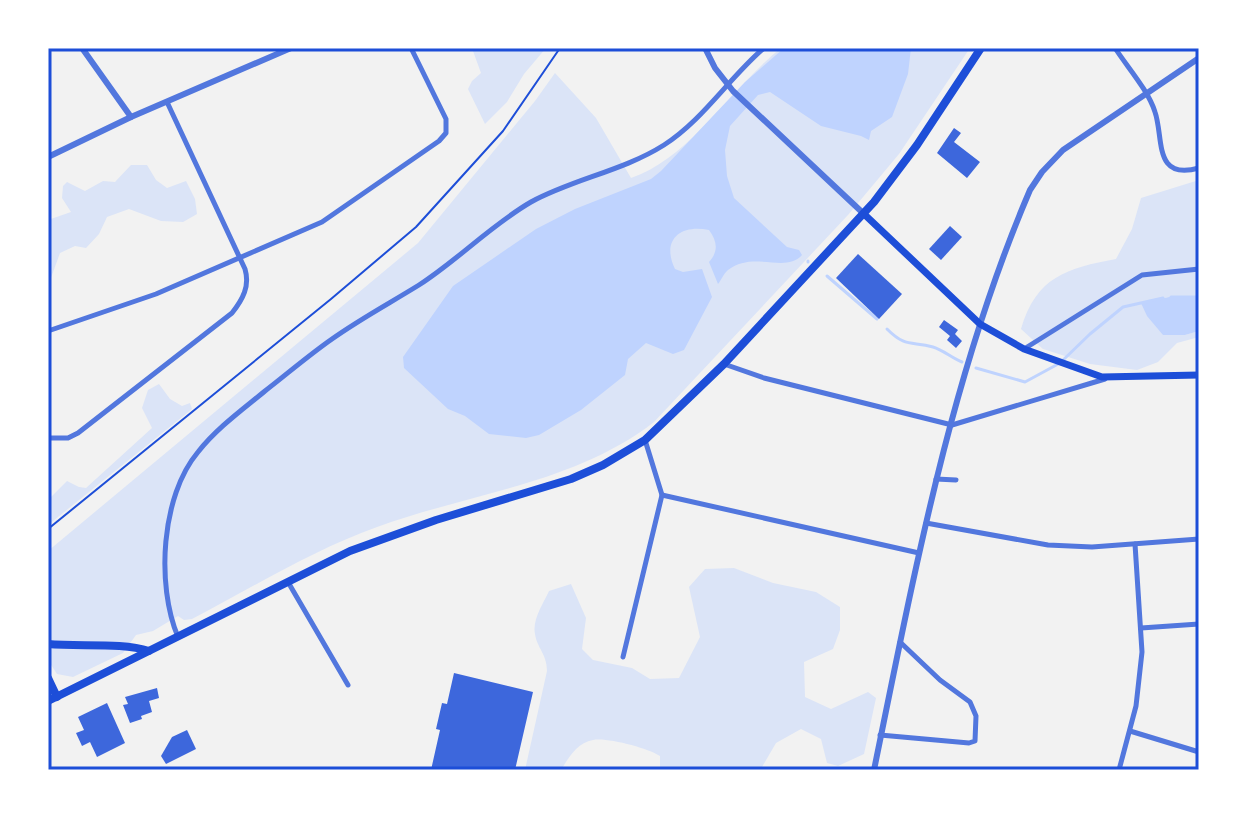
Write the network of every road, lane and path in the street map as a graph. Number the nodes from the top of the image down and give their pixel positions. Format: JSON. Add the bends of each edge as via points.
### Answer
{"nodes":[{"id":1,"x":82,"y":48,"type":"edge"},
{"id":2,"x":291,"y":48,"type":"edge"},
{"id":3,"x":411,"y":48,"type":"edge"},
{"id":4,"x":560,"y":48,"type":"edge"},
{"id":5,"x":705,"y":48,"type":"edge"},
{"id":6,"x":764,"y":48,"type":"edge"},
{"id":7,"x":981,"y":48,"type":"edge"},
{"id":8,"x":1115,"y":48,"type":"edge"},
{"id":9,"x":1199,"y":58,"type":"edge"},
{"id":10,"x":727,"y":85,"type":"junction"},
{"id":11,"x":1145,"y":94,"type":"junction"},
{"id":12,"x":167,"y":102,"type":"junction"},
{"id":13,"x":131,"y":117,"type":"junction"},
{"id":14,"x":48,"y":157,"type":"edge"},
{"id":15,"x":1199,"y":168,"type":"edge"},
{"id":16,"x":864,"y":214,"type":"junction"},
{"id":17,"x":241,"y":258,"type":"junction"},
{"id":18,"x":1199,"y":269,"type":"edge"},
{"id":19,"x":980,"y":324,"type":"junction"},
{"id":20,"x":48,"y":331,"type":"edge"},
{"id":21,"x":1024,"y":349,"type":"junction"},
{"id":22,"x":724,"y":364,"type":"junction"},
{"id":23,"x":1199,"y":375,"type":"edge"},
{"id":24,"x":1110,"y":377,"type":"junction"},
{"id":25,"x":952,"y":425,"type":"junction"},
{"id":26,"x":48,"y":438,"type":"edge"},
{"id":27,"x":645,"y":440,"type":"junction"},
{"id":28,"x":936,"y":479,"type":"junction"},
{"id":29,"x":956,"y":480,"type":"dead end"},
{"id":30,"x":662,"y":495,"type":"junction"},
{"id":31,"x":926,"y":523,"type":"junction"},
{"id":32,"x":48,"y":529,"type":"edge"},
{"id":33,"x":1199,"y":539,"type":"edge"},
{"id":34,"x":1135,"y":544,"type":"junction"},
{"id":35,"x":919,"y":553,"type":"junction"},
{"id":36,"x":288,"y":582,"type":"junction"},
{"id":37,"x":1199,"y":624,"type":"edge"},
{"id":38,"x":1141,"y":628,"type":"junction"},
{"id":39,"x":178,"y":637,"type":"junction"},
{"id":40,"x":900,"y":642,"type":"junction"},
{"id":41,"x":48,"y":644,"type":"edge"},
{"id":42,"x":149,"y":651,"type":"junction"},
{"id":43,"x":623,"y":657,"type":"dead end"},
{"id":44,"x":48,"y":678,"type":"edge"},
{"id":45,"x":348,"y":685,"type":"dead end"},
{"id":46,"x":52,"y":699,"type":"edge"},
{"id":47,"x":1130,"y":731,"type":"junction"},
{"id":48,"x":880,"y":735,"type":"junction"},
{"id":49,"x":1199,"y":752,"type":"edge"},
{"id":50,"x":874,"y":770,"type":"edge"},
{"id":51,"x":1119,"y":770,"type":"edge"}],
"edges":[{"from":1,"to":13,"type":"street"},
{"from":2,"to":12,"type":"street"},
{"from":3,"to":17,"type":"street","via":[[444,115],[447,130],[439,141],[331,217]]},
{"from":4,"to":32,"type":"path","via":[[503,131],[416,227]]},
{"from":5,"to":10,"type":"street"},
{"from":6,"to":10,"type":"street"},
{"from":7,"to":16,"type":"main road"},
{"from":8,"to":11,"type":"street"},
{"from":9,"to":11,"type":"street"},
{"from":10,"to":16,"type":"street"},
{"from":10,"to":39,"type":"street","via":[[660,147],[531,202],[442,270],[330,340],[222,427],[186,472],[169,522],[167,591]]},
{"from":11,"to":15,"type":"street","via":[[1155,110],[1160,154],[1184,171]]},
{"from":11,"to":19,"type":"street","via":[[1063,150],[1042,172],[1026,200]]},
{"from":12,"to":13,"type":"street"},
{"from":12,"to":17,"type":"street"},
{"from":13,"to":14,"type":"street"},
{"from":16,"to":19,"type":"main road"},
{"from":16,"to":22,"type":"main road"},
{"from":17,"to":20,"type":"street"},
{"from":17,"to":26,"type":"street","via":[[248,280],[243,300],[232,313],[78,433]]},
{"from":18,"to":21,"type":"street","via":[[1142,275]]},
{"from":19,"to":21,"type":"main road"},
{"from":19,"to":25,"type":"street"},
{"from":21,"to":24,"type":"main road","via":[[1081,372]]},
{"from":22,"to":25,"type":"street"},
{"from":22,"to":27,"type":"main road"},
{"from":23,"to":24,"type":"main road"},
{"from":24,"to":25,"type":"street"},
{"from":25,"to":28,"type":"street"},
{"from":27,"to":30,"type":"street"},
{"from":27,"to":36,"type":"main road","via":[[571,479],[388,536]]},
{"from":28,"to":29,"type":"street"},
{"from":28,"to":31,"type":"street"},
{"from":30,"to":35,"type":"street"},
{"from":30,"to":43,"type":"street"},
{"from":31,"to":34,"type":"street","via":[[1048,545]]},
{"from":31,"to":35,"type":"street"},
{"from":33,"to":34,"type":"street"},
{"from":34,"to":38,"type":"street"},
{"from":35,"to":40,"type":"street"},
{"from":36,"to":39,"type":"main road"},
{"from":36,"to":45,"type":"street"},
{"from":37,"to":38,"type":"street"},
{"from":38,"to":47,"type":"street"},
{"from":39,"to":42,"type":"main road"},
{"from":40,"to":48,"type":"street"},
{"from":40,"to":48,"type":"street","via":[[970,702],[977,736],[969,743]]},
{"from":41,"to":42,"type":"main road"},
{"from":42,"to":46,"type":"main road"},
{"from":44,"to":46,"type":"main road"},
{"from":47,"to":49,"type":"street"},
{"from":47,"to":51,"type":"street"},
{"from":48,"to":50,"type":"street"}]}
